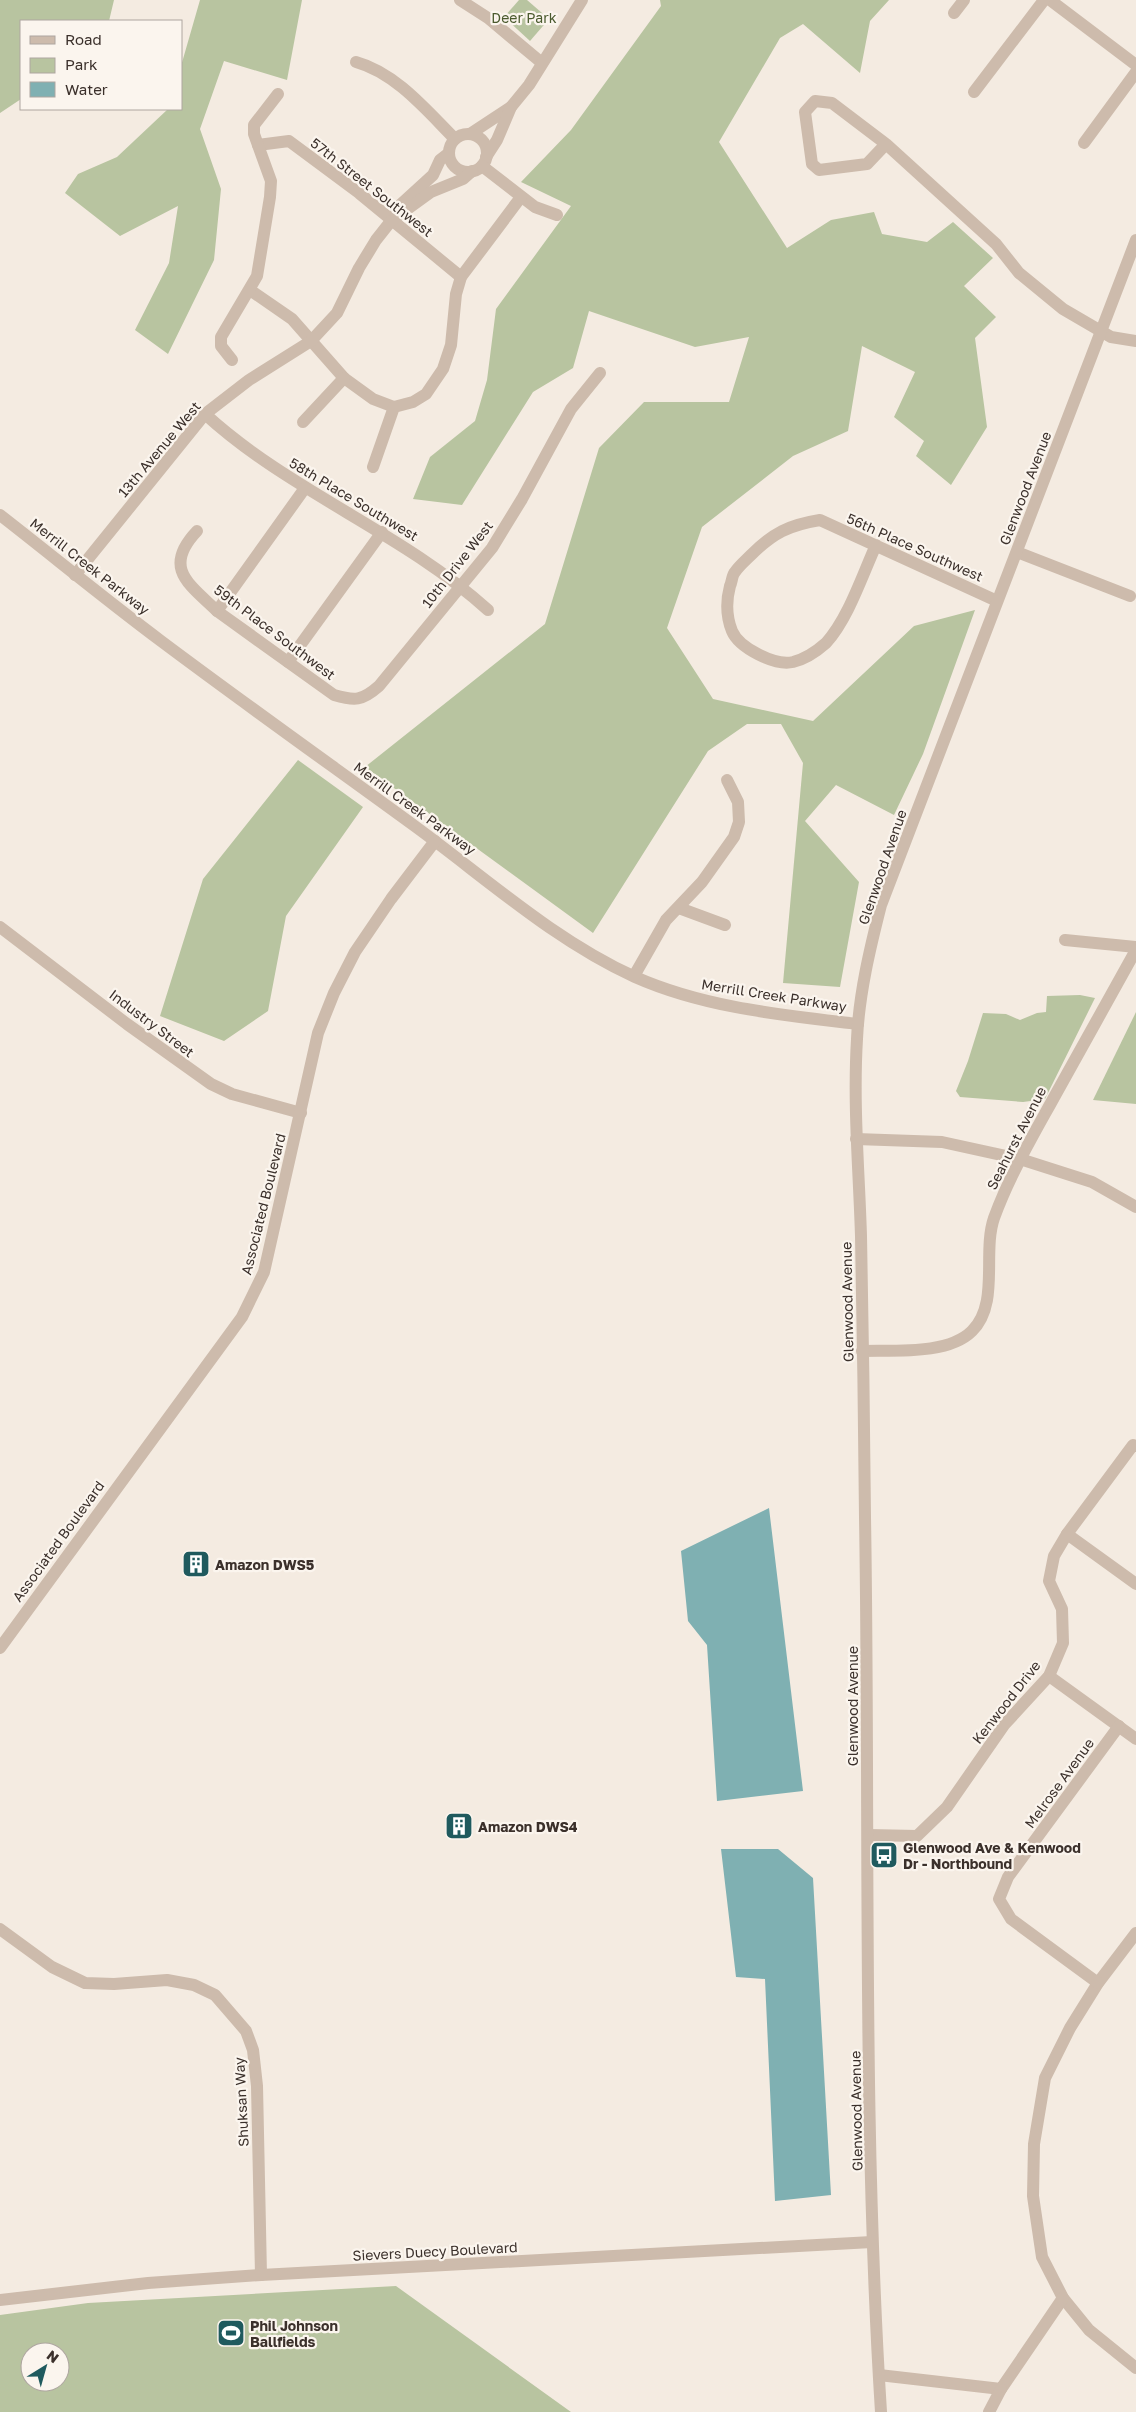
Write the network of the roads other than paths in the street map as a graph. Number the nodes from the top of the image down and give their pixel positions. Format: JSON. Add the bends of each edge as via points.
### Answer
{"nodes":[{"id":1,"x":460,"y":0,"type":"edge"},
{"id":2,"x":582,"y":0,"type":"edge"},
{"id":3,"x":964,"y":0,"type":"edge"},
{"id":4,"x":1044,"y":0,"type":"edge"},
{"id":5,"x":1050,"y":0,"type":"edge"},
{"id":6,"x":954,"y":13,"type":"dead end"},
{"id":7,"x":356,"y":62,"type":"dead end"},
{"id":8,"x":542,"y":63,"type":"junction"},
{"id":9,"x":1136,"y":65,"type":"edge"},
{"id":10,"x":1136,"y":72,"type":"edge"},
{"id":11,"x":974,"y":92,"type":"dead end"},
{"id":12,"x":278,"y":94,"type":"dead end"},
{"id":13,"x":510,"y":107,"type":"junction"},
{"id":14,"x":470,"y":134,"type":"junction"},
{"id":15,"x":455,"y":139,"type":"junction"},
{"id":16,"x":1084,"y":143,"type":"dead end"},
{"id":17,"x":886,"y":144,"type":"junction"},
{"id":18,"x":258,"y":145,"type":"junction"},
{"id":19,"x":449,"y":153,"type":"junction"},
{"id":20,"x":480,"y":165,"type":"junction"},
{"id":21,"x":521,"y":198,"type":"junction"},
{"id":22,"x":557,"y":214,"type":"dead end"},
{"id":23,"x":392,"y":221,"type":"junction"},
{"id":24,"x":1136,"y":240,"type":"edge"},
{"id":25,"x":461,"y":277,"type":"junction"},
{"id":26,"x":250,"y":290,"type":"junction"},
{"id":27,"x":1102,"y":330,"type":"junction"},
{"id":28,"x":311,"y":341,"type":"junction"},
{"id":29,"x":1136,"y":341,"type":"edge"},
{"id":30,"x":232,"y":360,"type":"dead end"},
{"id":31,"x":600,"y":373,"type":"dead end"},
{"id":32,"x":344,"y":378,"type":"junction"},
{"id":33,"x":394,"y":407,"type":"junction"},
{"id":34,"x":205,"y":414,"type":"junction"},
{"id":35,"x":303,"y":422,"type":"dead end"},
{"id":36,"x":373,"y":467,"type":"dead end"},
{"id":37,"x":305,"y":488,"type":"junction"},
{"id":38,"x":0,"y":515,"type":"edge"},
{"id":39,"x":197,"y":531,"type":"dead end"},
{"id":40,"x":382,"y":532,"type":"junction"},
{"id":41,"x":876,"y":546,"type":"junction"},
{"id":42,"x":1017,"y":552,"type":"junction"},
{"id":43,"x":76,"y":575,"type":"junction"},
{"id":44,"x":461,"y":586,"type":"junction"},
{"id":45,"x":1130,"y":596,"type":"dead end"},
{"id":46,"x":997,"y":601,"type":"junction"},
{"id":47,"x":488,"y":610,"type":"dead end"},
{"id":48,"x":217,"y":611,"type":"junction"},
{"id":49,"x":288,"y":662,"type":"junction"},
{"id":50,"x":347,"y":699,"type":"joint"},
{"id":51,"x":727,"y":780,"type":"dead end"},
{"id":52,"x":435,"y":841,"type":"junction"},
{"id":53,"x":679,"y":908,"type":"junction"},
{"id":54,"x":726,"y":925,"type":"dead end"},
{"id":55,"x":0,"y":927,"type":"edge"},
{"id":56,"x":1065,"y":940,"type":"dead end"},
{"id":57,"x":1136,"y":948,"type":"edge"},
{"id":58,"x":634,"y":976,"type":"junction"},
{"id":59,"x":858,"y":1024,"type":"junction"},
{"id":60,"x":301,"y":1113,"type":"junction"},
{"id":61,"x":856,"y":1139,"type":"junction"},
{"id":62,"x":1020,"y":1159,"type":"junction"},
{"id":63,"x":1136,"y":1207,"type":"edge"},
{"id":64,"x":862,"y":1351,"type":"junction"},
{"id":65,"x":1136,"y":1446,"type":"edge"},
{"id":66,"x":1067,"y":1534,"type":"junction"},
{"id":67,"x":1136,"y":1584,"type":"edge"},
{"id":68,"x":0,"y":1648,"type":"edge"},
{"id":69,"x":1049,"y":1676,"type":"junction"},
{"id":70,"x":1119,"y":1726,"type":"junction"},
{"id":71,"x":1136,"y":1739,"type":"edge"},
{"id":72,"x":868,"y":1835,"type":"junction"},
{"id":73,"x":0,"y":1929,"type":"edge"},
{"id":74,"x":1136,"y":1933,"type":"edge"},
{"id":75,"x":1098,"y":1983,"type":"junction"},
{"id":76,"x":872,"y":2242,"type":"junction"},
{"id":77,"x":261,"y":2275,"type":"junction"},
{"id":78,"x":1063,"y":2298,"type":"junction"},
{"id":79,"x":0,"y":2300,"type":"edge"},
{"id":80,"x":1136,"y":2368,"type":"edge"},
{"id":81,"x":879,"y":2375,"type":"junction"},
{"id":82,"x":1001,"y":2389,"type":"junction"},
{"id":83,"x":881,"y":2412,"type":"edge"},
{"id":84,"x":989,"y":2412,"type":"edge"}],
"edges":[{"from":1,"to":8,"type":"street","via":[[488,18]]},
{"from":2,"to":8,"type":"street","name":"13th Avenue West"},
{"from":3,"to":6,"type":"street"},
{"from":4,"to":11,"type":"street"},
{"from":5,"to":9,"type":"street"},
{"from":7,"to":15,"type":"street","via":[[372,66],[415,99]]},
{"from":8,"to":13,"type":"street","name":"13th Avenue West"},
{"from":10,"to":16,"type":"street"},
{"from":12,"to":18,"type":"street","via":[[254,125]]},
{"from":13,"to":14,"type":"street","name":"13th Avenue West"},
{"from":13,"to":20,"type":"street","name":"13th Avenue West","via":[[497,140]]},
{"from":14,"to":15,"type":"street"},
{"from":14,"to":20,"type":"street","via":[[484,144]]},
{"from":15,"to":19,"type":"street"},
{"from":17,"to":17,"type":"street","via":[[832,103],[815,101],[805,112],[812,164],[819,170],[867,164]]},
{"from":17,"to":27,"type":"street","via":[[996,244],[1019,273],[1063,309]]},
{"from":18,"to":23,"type":"street","name":"57th Street Southwest","via":[[289,140]]},
{"from":18,"to":26,"type":"street","via":[[271,180],[257,276]]},
{"from":19,"to":20,"type":"street","via":[[456,168],[465,172]]},
{"from":19,"to":23,"type":"street","name":"13th Avenue West","via":[[440,160],[433,175],[398,207]]},
{"from":20,"to":21,"type":"street"},
{"from":20,"to":23,"type":"street","name":"13th Avenue West","via":[[463,179],[431,192]]},
{"from":21,"to":22,"type":"street"},
{"from":21,"to":25,"type":"street"},
{"from":23,"to":25,"type":"street","name":"57th Street Southwest"},
{"from":23,"to":28,"type":"street","name":"13th Avenue West","via":[[359,268],[337,313]]},
{"from":24,"to":27,"type":"street","name":"Glenwood Avenue"},
{"from":25,"to":33,"type":"street","via":[[451,345],[443,369],[426,394],[413,402]]},
{"from":26,"to":28,"type":"street","via":[[292,319]]},
{"from":26,"to":30,"type":"street","via":[[221,337],[221,346]]},
{"from":27,"to":29,"type":"street","via":[[1111,337]]},
{"from":27,"to":42,"type":"street","name":"Glenwood Avenue"},
{"from":28,"to":32,"type":"street"},
{"from":28,"to":34,"type":"street","name":"13th Avenue West","via":[[249,380]]},
{"from":31,"to":44,"type":"street","name":"10th Drive West","via":[[571,409],[492,548]]},
{"from":32,"to":33,"type":"street","via":[[373,399]]},
{"from":32,"to":35,"type":"street"},
{"from":33,"to":36,"type":"street"},
{"from":34,"to":37,"type":"street","name":"58th Place Southwest","via":[[234,441]]},
{"from":34,"to":43,"type":"street","name":"13th Avenue West"},
{"from":37,"to":40,"type":"street","name":"58th Place Southwest"},
{"from":37,"to":48,"type":"street"},
{"from":38,"to":43,"type":"street","name":"Merrill Creek Parkway"},
{"from":39,"to":48,"type":"street","name":"59th Place Southwest","via":[[183,552],[180,565],[183,578]]},
{"from":40,"to":44,"type":"street","name":"58th Place Southwest"},
{"from":40,"to":49,"type":"street"},
{"from":41,"to":41,"type":"street","name":"56th Place Southwest","via":[[820,520],[780,531],[734,572],[727,597],[732,632],[757,654],[776,661],[792,662],[810,656],[836,630]]},
{"from":41,"to":46,"type":"street","name":"56th Place Southwest"},
{"from":42,"to":45,"type":"street"},
{"from":42,"to":46,"type":"street","name":"Glenwood Avenue"},
{"from":43,"to":52,"type":"street","name":"Merrill Creek Parkway"},
{"from":44,"to":47,"type":"street","name":"58th Place Southwest"},
{"from":44,"to":50,"type":"street","name":"10th Drive West","via":[[379,686],[367,697]]},
{"from":46,"to":59,"type":"street","name":"Glenwood Avenue","via":[[881,905]]},
{"from":48,"to":49,"type":"street","name":"59th Place Southwest"},
{"from":49,"to":50,"type":"street","name":"59th Place Southwest","via":[[334,695]]},
{"from":51,"to":53,"type":"street","via":[[738,802],[739,822],[734,837]]},
{"from":52,"to":58,"type":"street","name":"Merrill Creek Parkway","via":[[542,922],[590,954]]},
{"from":52,"to":60,"type":"street","name":"Associated Boulevard","via":[[355,952],[334,993],[318,1033]]},
{"from":53,"to":54,"type":"street"},
{"from":53,"to":58,"type":"street","via":[[666,920]]},
{"from":55,"to":60,"type":"street","name":"Industry Street","via":[[211,1084],[232,1094]]},
{"from":56,"to":57,"type":"street"},
{"from":57,"to":62,"type":"street","name":"Seahurst Avenue"},
{"from":58,"to":59,"type":"street","name":"Merrill Creek Parkway","via":[[700,1000]]},
{"from":59,"to":61,"type":"street","name":"Glenwood Avenue"},
{"from":60,"to":68,"type":"street","name":"Associated Boulevard","via":[[264,1272],[253,1298]]},
{"from":61,"to":62,"type":"street","via":[[942,1142]]},
{"from":61,"to":64,"type":"street","name":"Glenwood Avenue"},
{"from":62,"to":63,"type":"street","via":[[1092,1182]]},
{"from":62,"to":64,"type":"street","name":"Seahurst Avenue","via":[[988,1240],[986,1306],[973,1330],[958,1342],[924,1349]]},
{"from":64,"to":72,"type":"street","name":"Glenwood Avenue"},
{"from":65,"to":66,"type":"street","name":"Kenwood Drive","via":[[1133,1445]]},
{"from":66,"to":67,"type":"street"},
{"from":66,"to":69,"type":"street","name":"Kenwood Drive","via":[[1054,1556],[1049,1581],[1062,1609],[1063,1643]]},
{"from":69,"to":70,"type":"street"},
{"from":69,"to":72,"type":"street","name":"Kenwood Drive","via":[[1004,1725],[947,1807],[917,1836]]},
{"from":70,"to":71,"type":"street"},
{"from":70,"to":75,"type":"street","name":"Melrose Avenue","via":[[1008,1878],[999,1899],[1011,1919]]},
{"from":72,"to":76,"type":"street","name":"Glenwood Avenue"},
{"from":73,"to":77,"type":"street","name":"Shuksan Way","via":[[52,1967],[85,1983],[167,1980],[194,1985],[215,1995],[246,2030],[253,2050],[257,2086]]},
{"from":74,"to":75,"type":"street"},
{"from":75,"to":78,"type":"street","via":[[1070,2028],[1045,2078],[1034,2144],[1033,2196],[1042,2256]]},
{"from":76,"to":77,"type":"street","name":"Sievers Duecy Boulevard"},
{"from":76,"to":81,"type":"street","name":"Glenwood Avenue"},
{"from":77,"to":79,"type":"street","name":"Sievers Duecy Boulevard","via":[[155,2282]]},
{"from":78,"to":80,"type":"street","via":[[1089,2330]]},
{"from":78,"to":82,"type":"street"},
{"from":81,"to":82,"type":"street"},
{"from":81,"to":83,"type":"street","name":"Glenwood Avenue"},
{"from":82,"to":84,"type":"street"}]}
